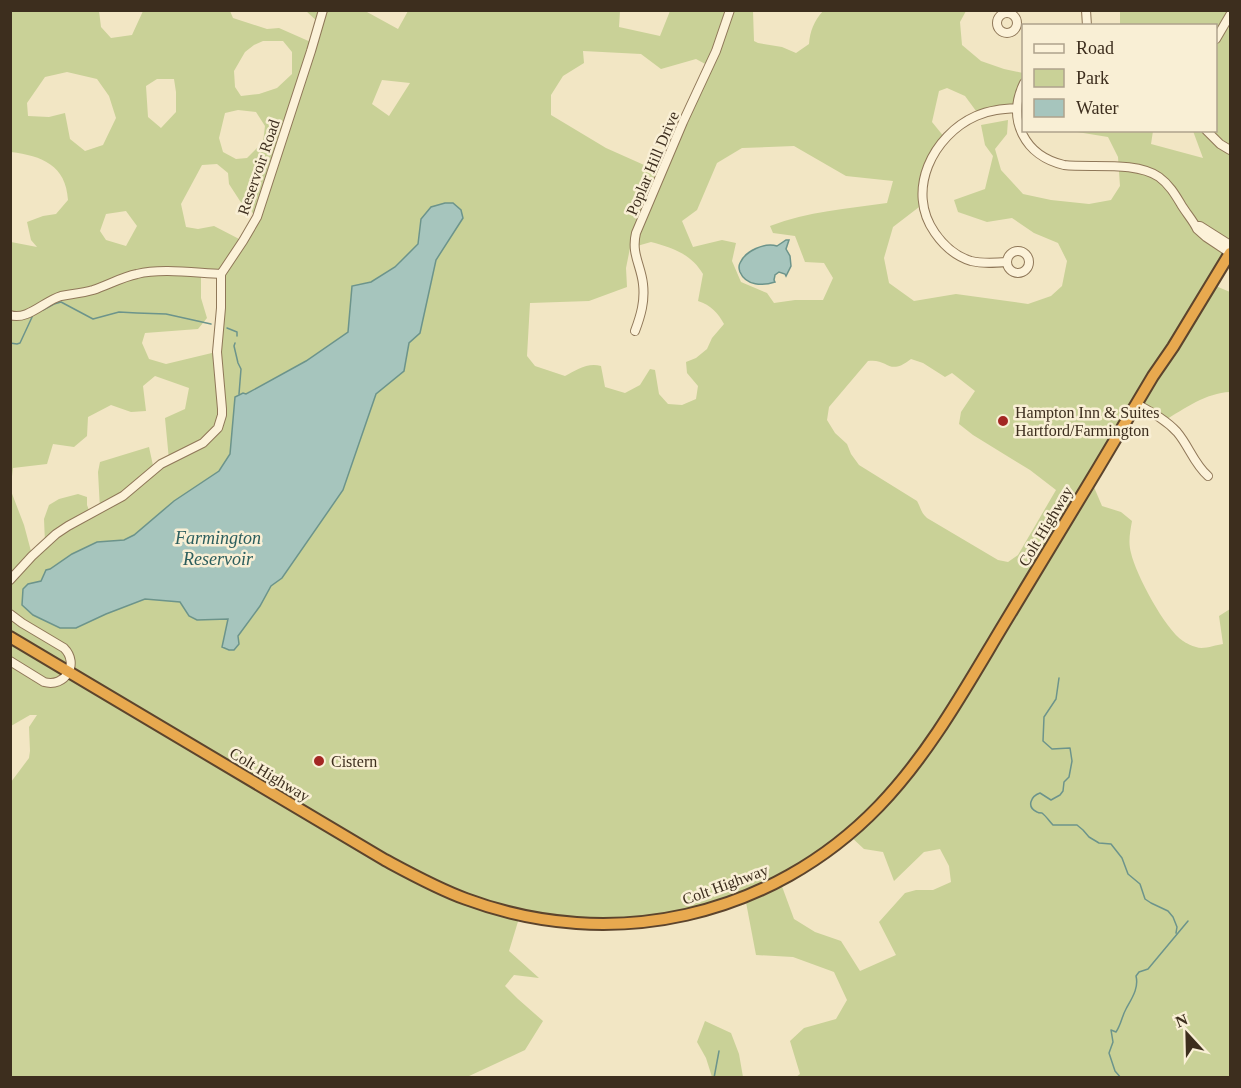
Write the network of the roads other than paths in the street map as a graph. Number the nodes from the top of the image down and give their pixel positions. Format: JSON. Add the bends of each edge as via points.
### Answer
{"nodes":[{"id":1,"x":323,"y":10,"type":"edge"},
{"id":2,"x":730,"y":10,"type":"edge"},
{"id":3,"x":1230,"y":15,"type":"edge"},
{"id":4,"x":1217,"y":36,"type":"edge"},
{"id":5,"x":1022,"y":86,"type":"edge"},
{"id":6,"x":1017,"y":108,"type":"junction"},
{"id":7,"x":1208,"y":132,"type":"edge"},
{"id":8,"x":1230,"y":150,"type":"edge"},
{"id":9,"x":1196,"y":226,"type":"junction"},
{"id":10,"x":1230,"y":245,"type":"edge"},
{"id":11,"x":1230,"y":253,"type":"edge"},
{"id":12,"x":1007,"y":262,"type":"dead end"},
{"id":13,"x":221,"y":274,"type":"junction"},
{"id":14,"x":10,"y":315,"type":"edge"},
{"id":15,"x":635,"y":331,"type":"dead end"},
{"id":16,"x":1137,"y":404,"type":"junction"},
{"id":17,"x":1208,"y":476,"type":"dead end"},
{"id":18,"x":10,"y":580,"type":"edge"},
{"id":19,"x":10,"y":614,"type":"edge"},
{"id":20,"x":10,"y":637,"type":"edge"},
{"id":21,"x":10,"y":661,"type":"edge"},
{"id":22,"x":68,"y":671,"type":"junction"}],
"edges":[{"from":1,"to":13,"type":"street","name":"Reservoir Road","via":[[257,217]]},
{"from":2,"to":15,"type":"street","name":"Poplar Hill Drive","via":[[716,51],[636,233],[634,249],[644,300]]},
{"from":3,"to":4,"type":"street"},
{"from":5,"to":6,"type":"street"},
{"from":6,"to":9,"type":"street","via":[[1022,134],[1039,155],[1064,165],[1131,167],[1152,173],[1168,186]]},
{"from":6,"to":12,"type":"street","via":[[979,115],[957,127],[940,144],[927,166],[922,191],[926,216],[947,248],[970,260]]},
{"from":7,"to":8,"type":"street"},
{"from":9,"to":10,"type":"street"},
{"from":9,"to":11,"type":"street"},
{"from":11,"to":16,"type":"highway","name":"Colt Highway"},
{"from":13,"to":14,"type":"street","via":[[137,274],[60,297],[25,315]]},
{"from":13,"to":18,"type":"street","via":[[217,352],[222,415],[216,431],[203,443],[161,464],[123,496],[56,534]]},
{"from":16,"to":17,"type":"street","via":[[1176,432]]},
{"from":16,"to":22,"type":"highway","name":"Colt Highway","via":[[942,725],[892,791],[849,835],[798,871],[745,897],[693,913],[643,922],[582,924],[520,915],[464,898],[385,860]]},
{"from":19,"to":22,"type":"street","via":[[64,648],[72,660]]},
{"from":20,"to":22,"type":"highway","name":"Colt Highway"},
{"from":21,"to":22,"type":"street","via":[[50,684],[60,681]]}]}
